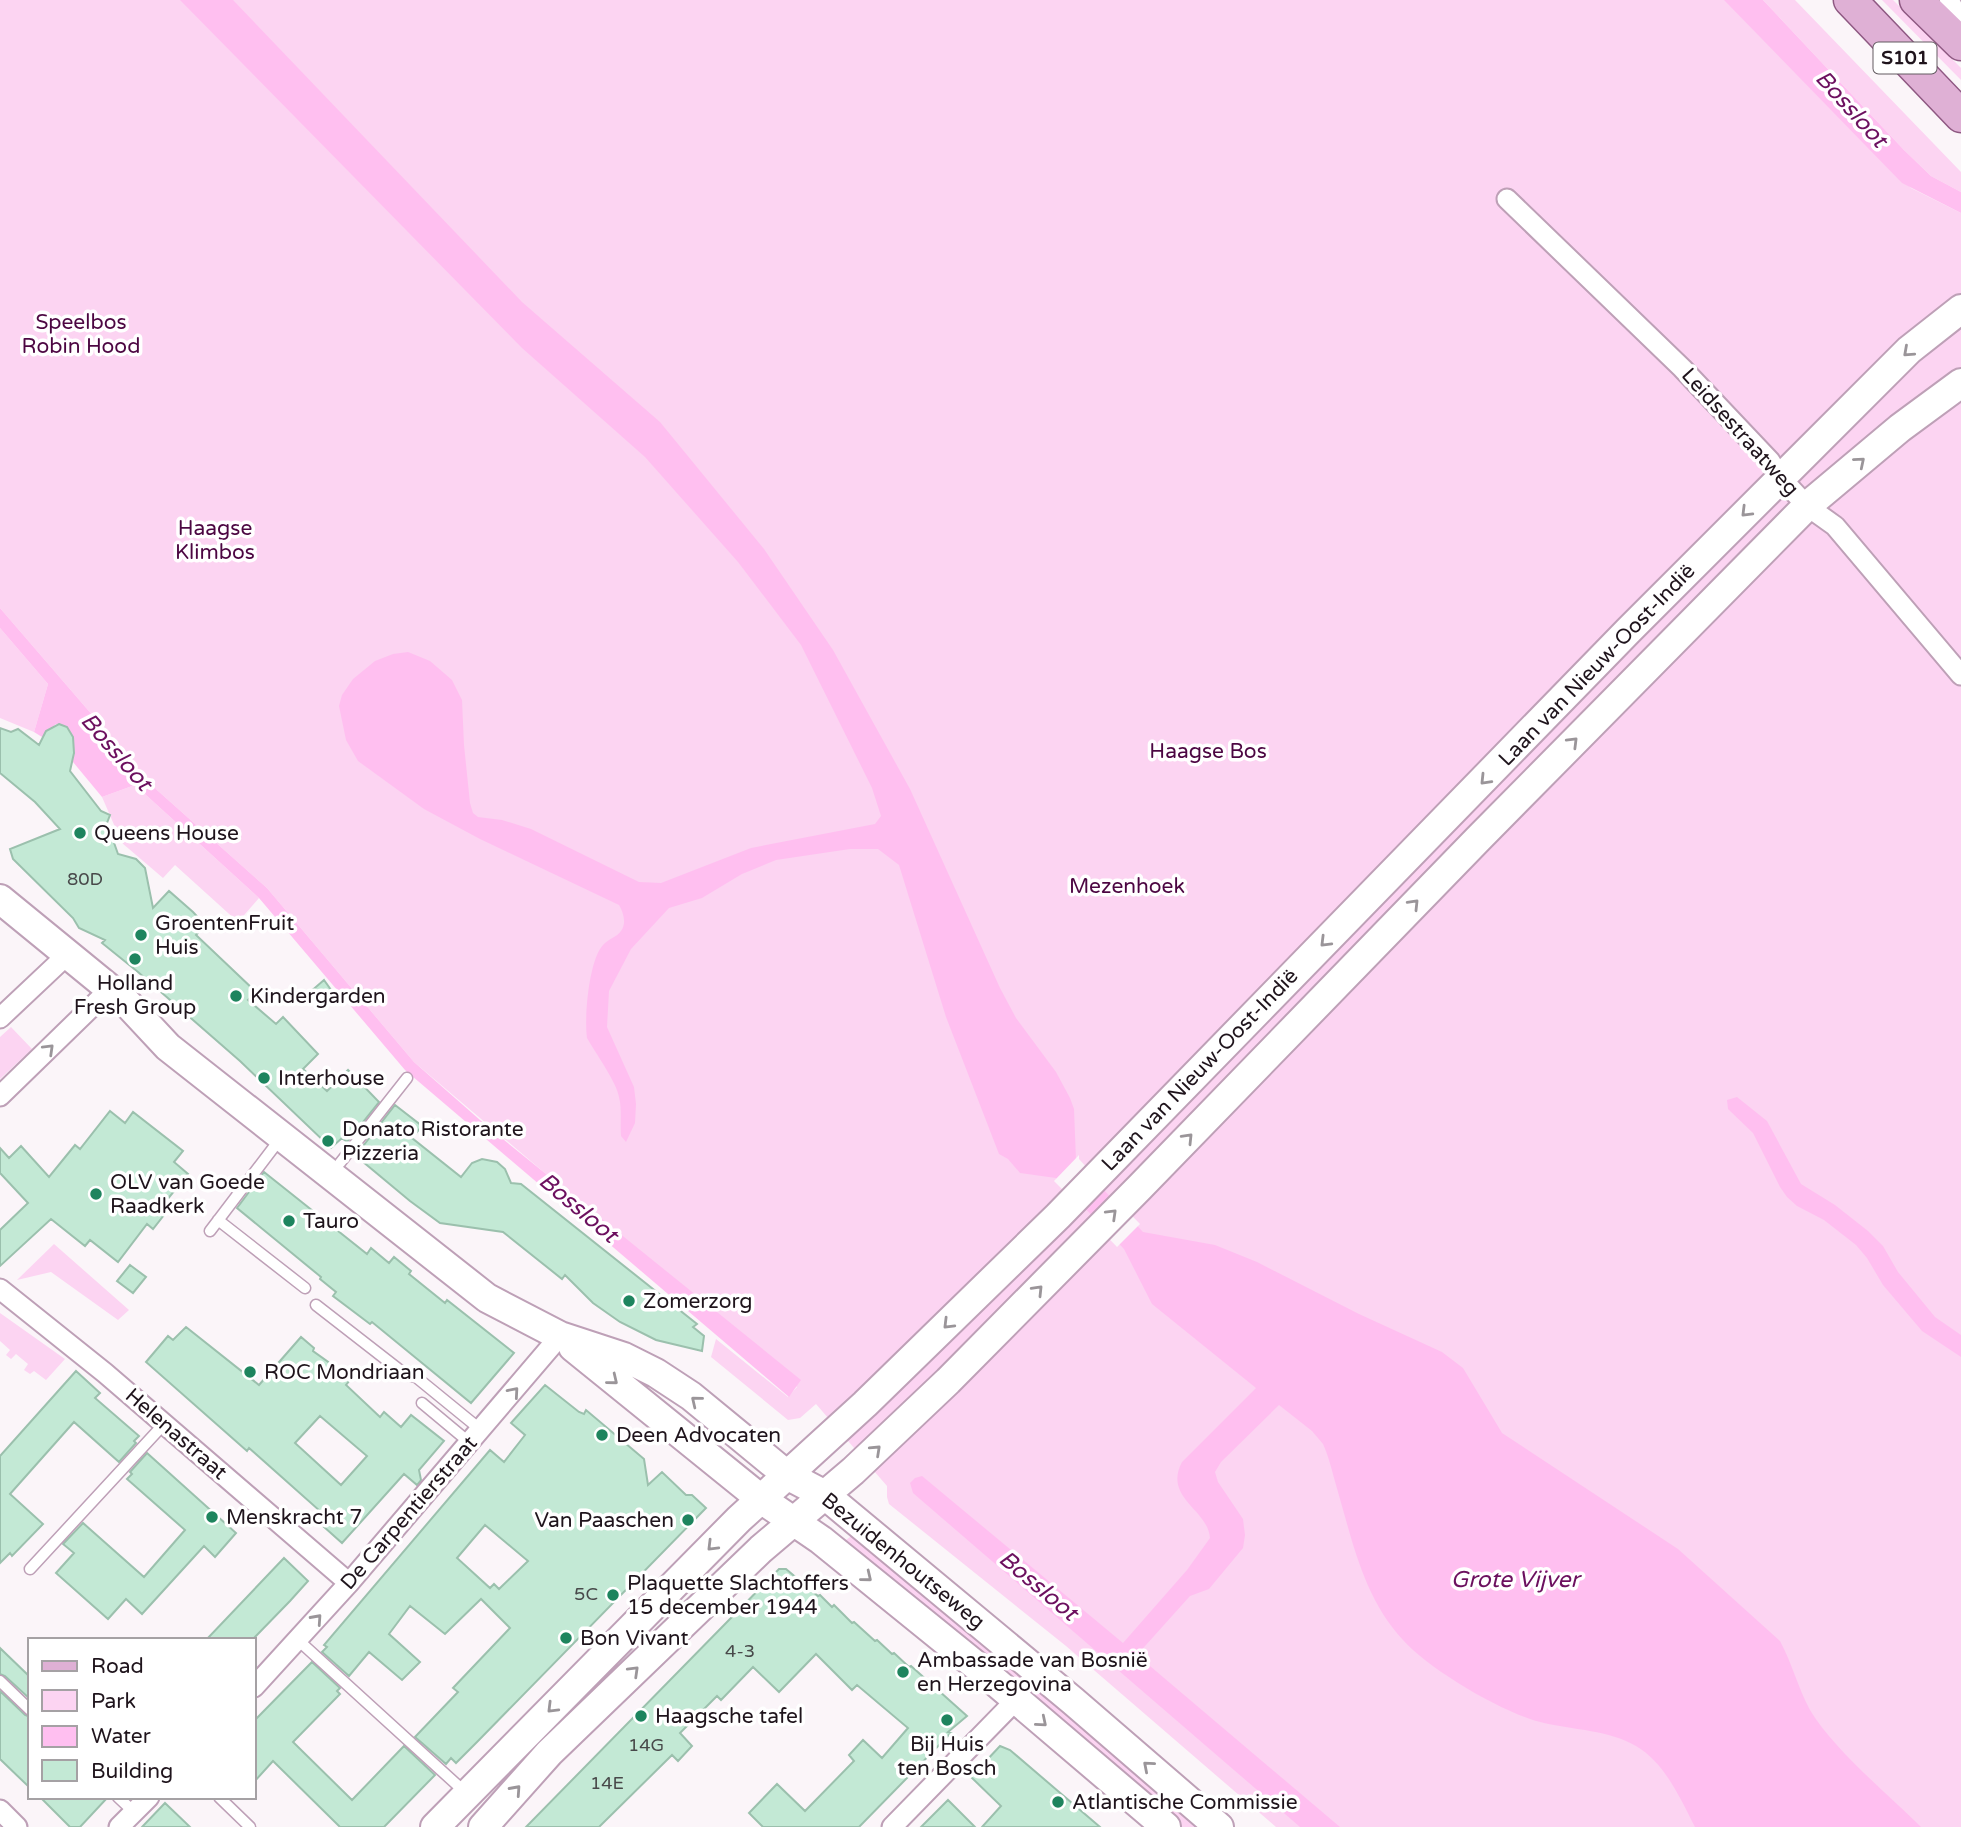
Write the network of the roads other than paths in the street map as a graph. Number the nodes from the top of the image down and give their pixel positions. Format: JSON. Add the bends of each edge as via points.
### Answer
{"nodes":[{"id":1,"x":1850,"y":0,"type":"edge"},
{"id":2,"x":1916,"y":0,"type":"edge"},
{"id":3,"x":1950,"y":0,"type":"edge"},
{"id":4,"x":1961,"y":23,"type":"edge"},
{"id":5,"x":1961,"y":44,"type":"edge"},
{"id":6,"x":1961,"y":116,"type":"edge"},
{"id":7,"x":1507,"y":199,"type":"dead end"},
{"id":8,"x":1961,"y":309,"type":"edge"},
{"id":9,"x":1961,"y":383,"type":"edge"},
{"id":10,"x":1780,"y":477,"type":"junction"},
{"id":11,"x":1807,"y":506,"type":"junction"},
{"id":12,"x":1961,"y":675,"type":"edge"},
{"id":13,"x":5,"y":905,"type":"edge"},
{"id":14,"x":62,"y":961,"type":"junction"},
{"id":15,"x":104,"y":996,"type":"junction"},
{"id":16,"x":0,"y":1017,"type":"edge"},
{"id":17,"x":407,"y":1078,"type":"dead end"},
{"id":18,"x":0,"y":1096,"type":"edge"},
{"id":19,"x":283,"y":1136,"type":"junction"},
{"id":20,"x":340,"y":1163,"type":"dead end"},
{"id":21,"x":218,"y":1220,"type":"junction"},
{"id":22,"x":210,"y":1231,"type":"dead end"},
{"id":23,"x":305,"y":1288,"type":"dead end"},
{"id":24,"x":0,"y":1289,"type":"edge"},
{"id":25,"x":316,"y":1305,"type":"dead end"},
{"id":26,"x":560,"y":1336,"type":"junction"},
{"id":27,"x":422,"y":1403,"type":"dead end"},
{"id":28,"x":164,"y":1424,"type":"junction"},
{"id":29,"x":476,"y":1437,"type":"junction"},
{"id":30,"x":787,"y":1475,"type":"junction"},
{"id":31,"x":825,"y":1495,"type":"junction"},
{"id":32,"x":761,"y":1499,"type":"junction"},
{"id":33,"x":793,"y":1521,"type":"junction"},
{"id":34,"x":30,"y":1569,"type":"dead end"},
{"id":35,"x":349,"y":1583,"type":"junction"},
{"id":36,"x":298,"y":1640,"type":"junction"},
{"id":37,"x":0,"y":1681,"type":"edge"},
{"id":38,"x":256,"y":1685,"type":"edge"},
{"id":39,"x":1016,"y":1700,"type":"junction"},
{"id":40,"x":28,"y":1708,"type":"edge"},
{"id":41,"x":467,"y":1794,"type":"junction"},
{"id":42,"x":120,"y":1799,"type":"edge"},
{"id":43,"x":147,"y":1799,"type":"edge"},
{"id":44,"x":221,"y":1799,"type":"edge"},
{"id":45,"x":0,"y":1810,"type":"edge"},
{"id":46,"x":134,"y":1812,"type":"junction"},
{"id":47,"x":17,"y":1827,"type":"edge"},
{"id":48,"x":118,"y":1827,"type":"edge"},
{"id":49,"x":250,"y":1827,"type":"edge"},
{"id":50,"x":435,"y":1827,"type":"edge"},
{"id":51,"x":483,"y":1827,"type":"edge"},
{"id":52,"x":892,"y":1827,"type":"edge"},
{"id":53,"x":1166,"y":1827,"type":"edge"},
{"id":54,"x":1219,"y":1827,"type":"edge"}],
"edges":[{"from":1,"to":6,"type":"main road","number":"S101"},
{"from":2,"to":5,"type":"main road","number":"S101"},
{"from":3,"to":4,"type":"street"},
{"from":7,"to":10,"type":"street","name":"Leidsestraatweg","via":[[1682,368]]},
{"from":8,"to":10,"type":"main road","name":"Laan van Nieuw-Oost-Indië","one_way":true,"via":[[1909,350]]},
{"from":11,"to":9,"type":"main road","name":"Laan van Nieuw-Oost-Indië","one_way":true},
{"from":10,"to":11,"type":"street","name":"Leidsestraatweg"},
{"from":10,"to":30,"type":"main road","name":"Laan van Nieuw-Oost-Indië","one_way":true,"via":[[1058,1216]]},
{"from":11,"to":12,"type":"street","name":"Leidsestraatweg","via":[[1835,526]]},
{"from":31,"to":11,"type":"main road","name":"Laan van Nieuw-Oost-Indië","one_way":true,"via":[[948,1381]]},
{"from":13,"to":14,"type":"main road","name":"Bezuidenhoutseweg"},
{"from":14,"to":15,"type":"main road","name":"Bezuidenhoutseweg"},
{"from":14,"to":16,"type":"street"},
{"from":18,"to":15,"type":"street","one_way":true},
{"from":15,"to":19,"type":"main road","name":"Bezuidenhoutseweg","via":[[126,1002],[169,1047]]},
{"from":17,"to":20,"type":"lane"},
{"from":19,"to":21,"type":"lane"},
{"from":19,"to":26,"type":"main road","name":"Bezuidenhoutseweg","via":[[487,1298]]},
{"from":21,"to":22,"type":"lane"},
{"from":21,"to":23,"type":"lane"},
{"from":24,"to":28,"type":"street","name":"Helenastraat"},
{"from":25,"to":29,"type":"lane","via":[[406,1375],[416,1377]]},
{"from":29,"to":26,"type":"street","name":"De Carpentierstraat","one_way":true},
{"from":30,"to":26,"type":"main road","name":"Bezuidenhoutseweg","one_way":true,"via":[[656,1373]]},
{"from":26,"to":32,"type":"main road","name":"Bezuidenhoutseweg","one_way":true},
{"from":27,"to":29,"type":"lane"},
{"from":28,"to":34,"type":"lane"},
{"from":28,"to":35,"type":"street","name":"Helenastraat"},
{"from":29,"to":35,"type":"street","name":"De Carpentierstraat"},
{"from":30,"to":31,"type":"main road","name":"Bezuidenhoutseweg"},
{"from":30,"to":32,"type":"main road","name":"Laan van Nieuw-Oost-Indië"},
{"from":31,"to":33,"type":"main road","name":"Laan van Nieuw-Oost-Indië"},
{"from":54,"to":31,"type":"main road","name":"Bezuidenhoutseweg","one_way":true},
{"from":32,"to":33,"type":"main road","name":"Bezuidenhoutseweg"},
{"from":32,"to":41,"type":"main road","name":"Laan van Nieuw-Oost-Indië","one_way":true},
{"from":33,"to":39,"type":"main road","name":"Bezuidenhoutseweg","one_way":true},
{"from":51,"to":33,"type":"main road","name":"Laan van Nieuw-Oost-Indië","one_way":true,"via":[[550,1753]]},
{"from":36,"to":35,"type":"street","name":"De Carpentierstraat","one_way":true},
{"from":36,"to":38,"type":"street","name":"De Carpentierstraat"},
{"from":36,"to":41,"type":"lane"},
{"from":37,"to":40,"type":"lane"},
{"from":39,"to":52,"type":"street"},
{"from":39,"to":53,"type":"main road","name":"Bezuidenhoutseweg","one_way":true},
{"from":41,"to":50,"type":"main road","name":"Laan van Nieuw-Oost-Indië"},
{"from":42,"to":46,"type":"lane"},
{"from":43,"to":46,"type":"street"},
{"from":44,"to":49,"type":"lane"},
{"from":45,"to":47,"type":"street"},
{"from":46,"to":48,"type":"street"}]}
